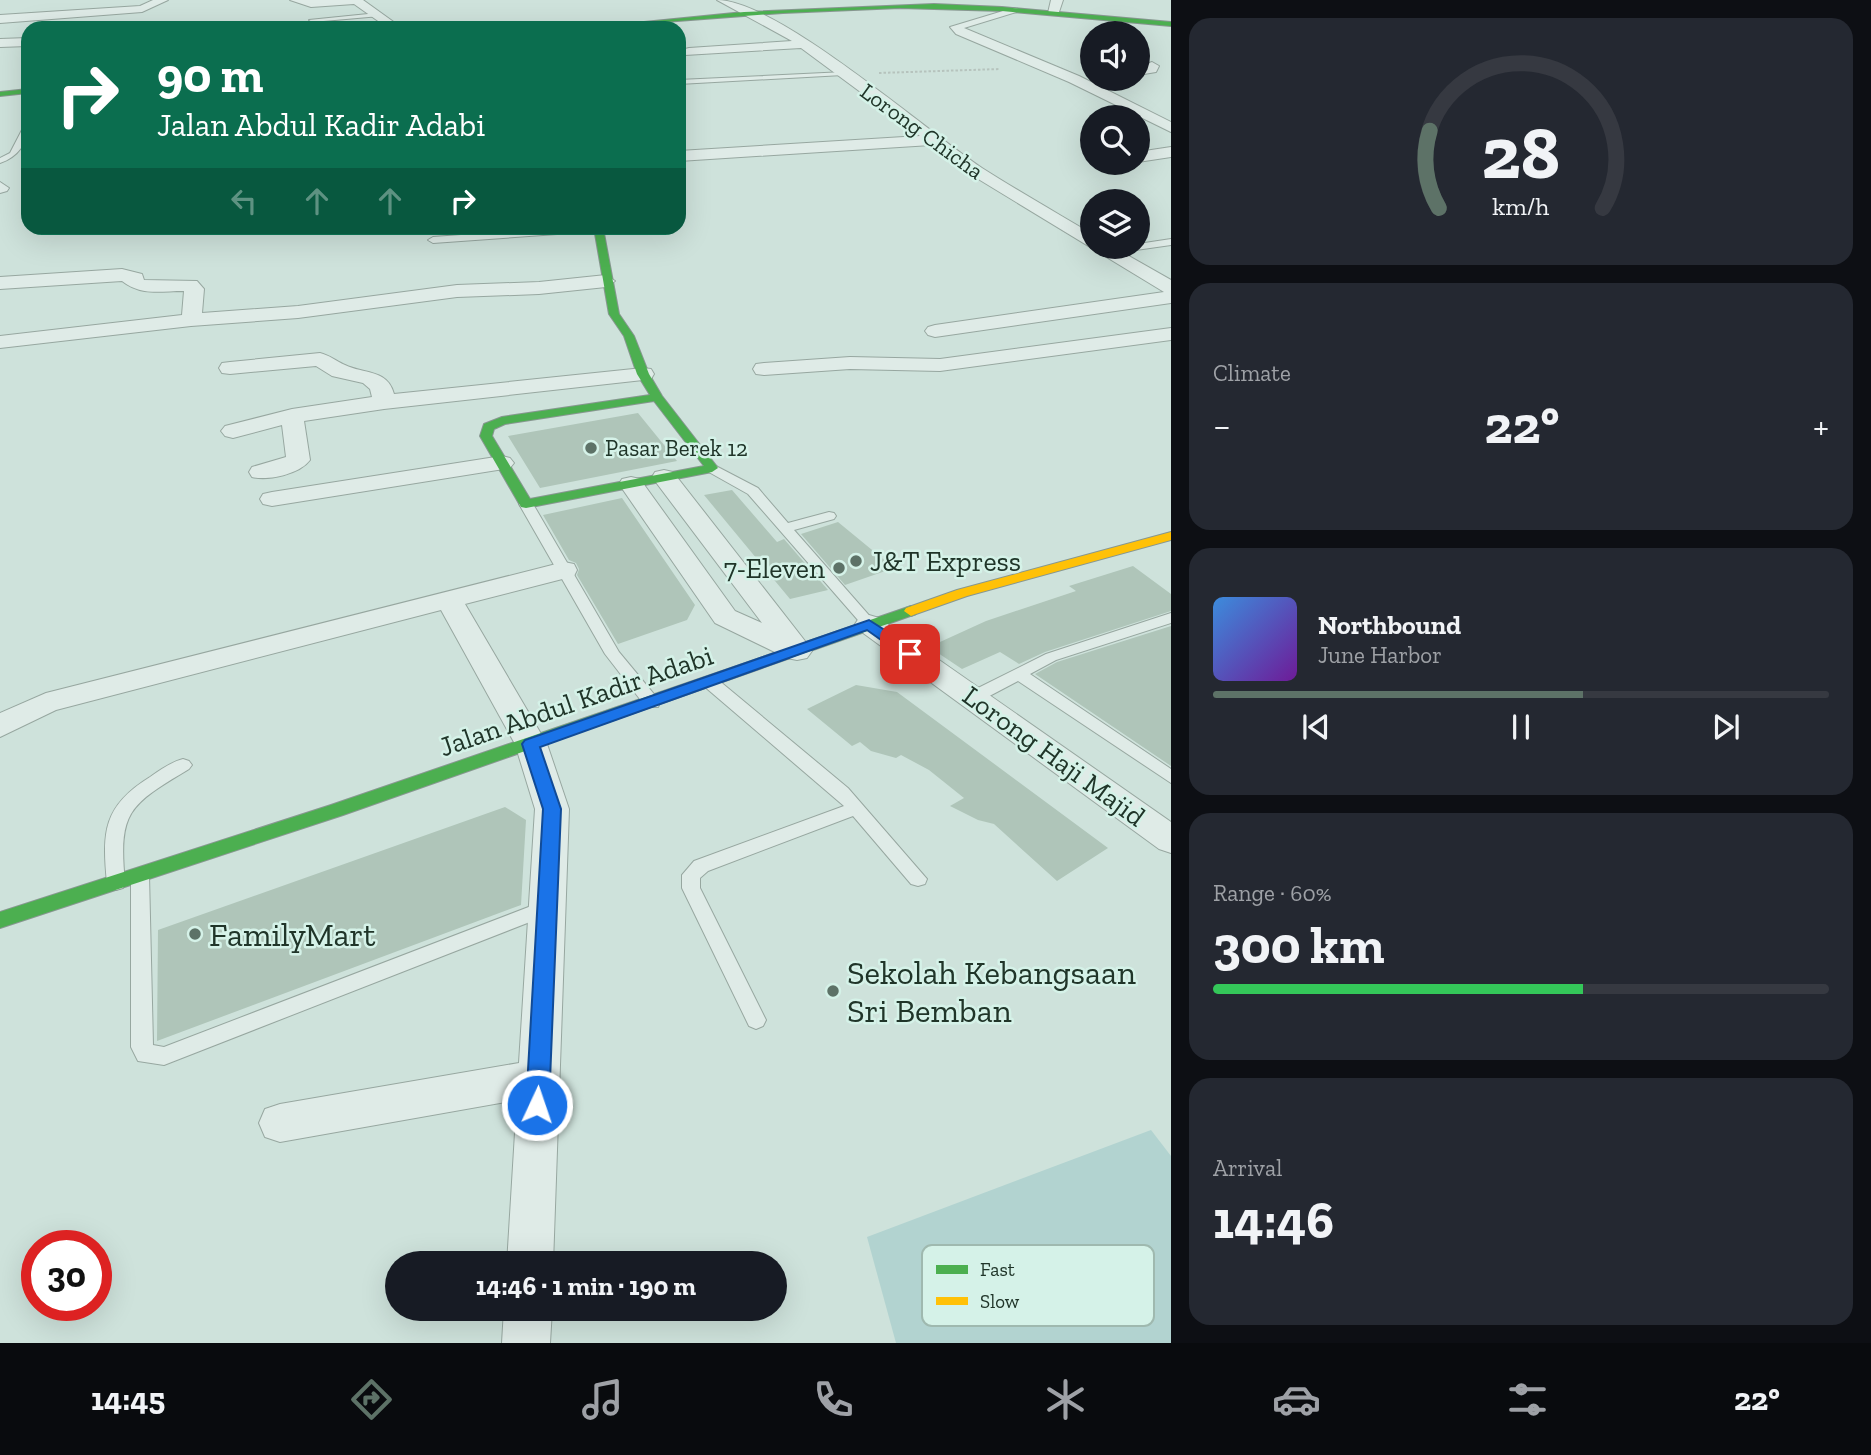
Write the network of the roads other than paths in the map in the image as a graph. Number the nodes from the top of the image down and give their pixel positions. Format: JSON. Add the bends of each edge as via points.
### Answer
{"nodes":[{"id":1,"x":156,"y":0,"type":"edge"},
{"id":2,"x":162,"y":0,"type":"edge"},
{"id":3,"x":296,"y":0,"type":"edge"},
{"id":4,"x":356,"y":0,"type":"edge"},
{"id":5,"x":723,"y":0,"type":"edge"},
{"id":6,"x":38,"y":1,"type":"edge"},
{"id":7,"x":924,"y":3,"type":"edge"},
{"id":8,"x":1019,"y":5,"type":"edge"},
{"id":9,"x":1050,"y":9,"type":"edge"},
{"id":10,"x":751,"y":13,"type":"junction"},
{"id":11,"x":40,"y":15,"type":"junction"},
{"id":12,"x":378,"y":15,"type":"junction"},
{"id":13,"x":0,"y":19,"type":"edge"},
{"id":14,"x":312,"y":20,"type":"dead end"},
{"id":15,"x":386,"y":21,"type":"edge"},
{"id":16,"x":654,"y":21,"type":"edge"},
{"id":17,"x":1171,"y":23,"type":"edge"},
{"id":18,"x":21,"y":42,"type":"edge"},
{"id":19,"x":0,"y":43,"type":"edge"},
{"id":20,"x":804,"y":44,"type":"junction"},
{"id":21,"x":689,"y":52,"type":"dead end"},
{"id":22,"x":1152,"y":66,"type":"dead end"},
{"id":23,"x":1150,"y":69,"type":"edge"},
{"id":24,"x":845,"y":74,"type":"junction"},
{"id":25,"x":1080,"y":78,"type":"edge"},
{"id":26,"x":1074,"y":79,"type":"junction"},
{"id":27,"x":686,"y":82,"type":"edge"},
{"id":28,"x":21,"y":90,"type":"edge"},
{"id":29,"x":0,"y":92,"type":"edge"},
{"id":30,"x":1171,"y":128,"type":"edge"},
{"id":31,"x":21,"y":140,"type":"edge"},
{"id":32,"x":934,"y":140,"type":"junction"},
{"id":33,"x":1171,"y":152,"type":"edge"},
{"id":34,"x":1150,"y":155,"type":"edge"},
{"id":35,"x":686,"y":156,"type":"edge"},
{"id":36,"x":0,"y":161,"type":"edge"},
{"id":37,"x":502,"y":235,"type":"edge"},
{"id":38,"x":600,"y":235,"type":"edge"},
{"id":39,"x":1080,"y":235,"type":"edge"},
{"id":40,"x":433,"y":240,"type":"dead end"},
{"id":41,"x":1171,"y":242,"type":"edge"},
{"id":42,"x":1150,"y":243,"type":"edge"},
{"id":43,"x":1121,"y":259,"type":"edge"},
{"id":44,"x":606,"y":281,"type":"junction"},
{"id":45,"x":0,"y":283,"type":"edge"},
{"id":46,"x":1171,"y":288,"type":"edge"},
{"id":47,"x":1171,"y":297,"type":"edge"},
{"id":48,"x":191,"y":320,"type":"junction"},
{"id":49,"x":935,"y":331,"type":"dead end"},
{"id":50,"x":1171,"y":334,"type":"edge"},
{"id":51,"x":0,"y":342,"type":"edge"},
{"id":52,"x":230,"y":368,"type":"dead end"},
{"id":53,"x":764,"y":369,"type":"dead end"},
{"id":54,"x":643,"y":374,"type":"junction"},
{"id":55,"x":657,"y":397,"type":"junction"},
{"id":56,"x":384,"y":402,"type":"junction"},
{"id":57,"x":292,"y":416,"type":"junction"},
{"id":58,"x":233,"y":431,"type":"dead end"},
{"id":59,"x":502,"y":463,"type":"junction"},
{"id":60,"x":712,"y":468,"type":"junction"},
{"id":61,"x":261,"y":472,"type":"dead end"},
{"id":62,"x":664,"y":477,"type":"junction"},
{"id":63,"x":631,"y":484,"type":"junction"},
{"id":64,"x":272,"y":499,"type":"dead end"},
{"id":65,"x":526,"y":504,"type":"junction"},
{"id":66,"x":829,"y":516,"type":"dead end"},
{"id":67,"x":784,"y":528,"type":"junction"},
{"id":68,"x":1171,"y":536,"type":"edge"},
{"id":69,"x":564,"y":570,"type":"junction"},
{"id":70,"x":448,"y":597,"type":"junction"},
{"id":71,"x":1171,"y":618,"type":"edge"},
{"id":72,"x":869,"y":624,"type":"junction"},
{"id":73,"x":797,"y":650,"type":"junction"},
{"id":74,"x":1019,"y":674,"type":"junction"},
{"id":75,"x":711,"y":683,"type":"junction"},
{"id":76,"x":972,"y":698,"type":"junction"},
{"id":77,"x":652,"y":703,"type":"junction"},
{"id":78,"x":0,"y":726,"type":"edge"},
{"id":79,"x":531,"y":744,"type":"junction"},
{"id":80,"x":183,"y":765,"type":"dead end"},
{"id":81,"x":1171,"y":777,"type":"edge"},
{"id":82,"x":857,"y":808,"type":"junction"},
{"id":83,"x":1171,"y":840,"type":"edge"},
{"id":84,"x":140,"y":875,"type":"junction"},
{"id":85,"x":918,"y":880,"type":"dead end"},
{"id":86,"x":116,"y":883,"type":"junction"},
{"id":87,"x":546,"y":908,"type":"junction"},
{"id":88,"x":0,"y":920,"type":"edge"},
{"id":89,"x":757,"y":1020,"type":"dead end"},
{"id":90,"x":539,"y":1078,"type":"junction"},
{"id":91,"x":280,"y":1123,"type":"dead end"},
{"id":92,"x":531,"y":1251,"type":"edge"},
{"id":93,"x":527,"y":1321,"type":"edge"},
{"id":94,"x":526,"y":1343,"type":"edge"}],
"edges":[{"from":1,"to":2,"type":"street"},
{"from":1,"to":11,"type":"street","via":[[142,9]]},
{"from":3,"to":4,"type":"street","via":[[312,4]]},
{"from":4,"to":12,"type":"street"},
{"from":5,"to":10,"type":"street","name":"Lorong Chicha"},
{"from":6,"to":11,"type":"street"},
{"from":7,"to":8,"type":"main road"},
{"from":7,"to":10,"type":"main road"},
{"from":8,"to":9,"type":"main road"},
{"from":8,"to":26,"type":"street","via":[[956,27]]},
{"from":9,"to":17,"type":"main road"},
{"from":10,"to":16,"type":"main road"},
{"from":10,"to":20,"type":"street","name":"Lorong Chicha"},
{"from":11,"to":13,"type":"street"},
{"from":12,"to":14,"type":"lane"},
{"from":12,"to":15,"type":"street"},
{"from":18,"to":19,"type":"street"},
{"from":20,"to":21,"type":"street"},
{"from":20,"to":24,"type":"street","name":"Lorong Chicha"},
{"from":22,"to":23,"type":"street"},
{"from":24,"to":27,"type":"lane"},
{"from":24,"to":32,"type":"street","name":"Lorong Chicha"},
{"from":25,"to":26,"type":"street"},
{"from":26,"to":30,"type":"street"},
{"from":28,"to":29,"type":"main road"},
{"from":31,"to":36,"type":"lane","via":[[13,155]]},
{"from":32,"to":35,"type":"street"},
{"from":32,"to":39,"type":"street","name":"Lorong Chicha","via":[[976,172]]},
{"from":33,"to":34,"type":"street"},
{"from":37,"to":40,"type":"lane"},
{"from":38,"to":44,"type":"main road"},
{"from":41,"to":42,"type":"lane"},
{"from":43,"to":46,"type":"street","name":"Lorong Chicha"},
{"from":44,"to":48,"type":"street","via":[[457,291],[298,312]]},
{"from":44,"to":54,"type":"main road","via":[[614,314],[629,336]]},
{"from":45,"to":48,"type":"street","via":[[122,275],[135,278],[141,286],[185,284],[194,289]]},
{"from":47,"to":49,"type":"street"},
{"from":48,"to":51,"type":"street"},
{"from":50,"to":53,"type":"street","via":[[940,365],[850,363]]},
{"from":52,"to":56,"type":"street","via":[[320,359],[340,371],[370,378],[382,387]]},
{"from":54,"to":55,"type":"main road"},
{"from":54,"to":56,"type":"street"},
{"from":55,"to":59,"type":"main road","via":[[494,424],[486,436]]},
{"from":55,"to":60,"type":"main road"},
{"from":56,"to":57,"type":"street"},
{"from":57,"to":58,"type":"street"},
{"from":57,"to":61,"type":"street","via":[[298,460]]},
{"from":59,"to":64,"type":"street"},
{"from":59,"to":65,"type":"main road"},
{"from":60,"to":62,"type":"main road"},
{"from":60,"to":67,"type":"lane","via":[[753,491]]},
{"from":62,"to":63,"type":"main road"},
{"from":62,"to":73,"type":"street"},
{"from":63,"to":65,"type":"main road"},
{"from":63,"to":73,"type":"street","via":[[725,617]]},
{"from":65,"to":69,"type":"lane"},
{"from":66,"to":67,"type":"lane"},
{"from":67,"to":72,"type":"lane"},
{"from":68,"to":72,"type":"main road","name":"Jalan Abdul Kadir Adabi","via":[[962,593]]},
{"from":69,"to":70,"type":"street"},
{"from":69,"to":77,"type":"lane","via":[[613,654]]},
{"from":70,"to":78,"type":"street","via":[[46,703]]},
{"from":70,"to":79,"type":"street"},
{"from":71,"to":74,"type":"lane","via":[[1051,657]]},
{"from":72,"to":73,"type":"main road","name":"Jalan Abdul Kadir Adabi"},
{"from":72,"to":76,"type":"street","name":"Lorong Haji Majid"},
{"from":73,"to":75,"type":"main road","name":"Jalan Abdul Kadir Adabi"},
{"from":74,"to":76,"type":"lane"},
{"from":74,"to":81,"type":"lane"},
{"from":75,"to":77,"type":"main road","name":"Jalan Abdul Kadir Adabi"},
{"from":75,"to":82,"type":"lane"},
{"from":76,"to":83,"type":"street","name":"Lorong Haji Majid"},
{"from":77,"to":79,"type":"main road","name":"Jalan Abdul Kadir Adabi"},
{"from":79,"to":84,"type":"main road","name":"Jalan Abdul Kadir Adabi"},
{"from":79,"to":87,"type":"street","via":[[552,809]]},
{"from":80,"to":86,"type":"lane","via":[[138,791],[121,811],[112,831]]},
{"from":82,"to":85,"type":"lane"},
{"from":82,"to":89,"type":"lane","via":[[701,866],[691,875],[691,888]]},
{"from":84,"to":86,"type":"main road","name":"Jalan Abdul Kadir Adabi"},
{"from":84,"to":87,"type":"lane","via":[[142,1047],[153,1056],[173,1053]]},
{"from":86,"to":88,"type":"main road","name":"Jalan Abdul Kadir Adabi"},
{"from":87,"to":90,"type":"street"},
{"from":90,"to":91,"type":"street"},
{"from":90,"to":92,"type":"street"},
{"from":93,"to":94,"type":"street"}]}
